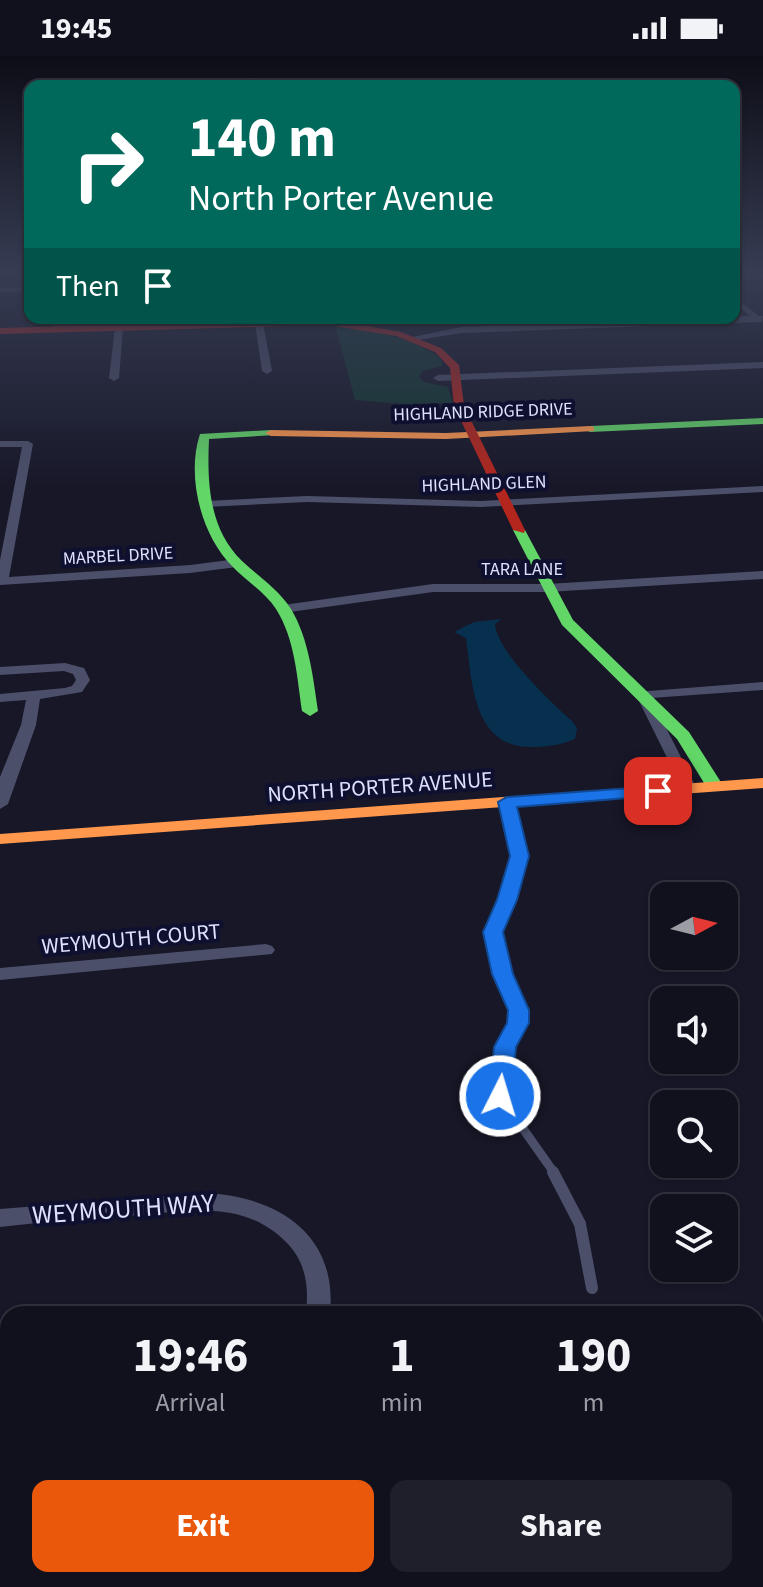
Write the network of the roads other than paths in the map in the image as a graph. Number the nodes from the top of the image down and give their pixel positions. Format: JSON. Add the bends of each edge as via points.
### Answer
{"nodes":[{"id":1,"x":117,"y":344,"type":"edge"},
{"id":2,"x":263,"y":344,"type":"edge"},
{"id":3,"x":425,"y":344,"type":"edge"},
{"id":4,"x":763,"y":365,"type":"edge"},
{"id":5,"x":267,"y":371,"type":"dead end"},
{"id":6,"x":114,"y":378,"type":"dead end"},
{"id":7,"x":447,"y":378,"type":"junction"},
{"id":8,"x":763,"y":421,"type":"edge"},
{"id":9,"x":473,"y":435,"type":"junction"},
{"id":10,"x":0,"y":444,"type":"edge"},
{"id":11,"x":763,"y":489,"type":"edge"},
{"id":12,"x":505,"y":503,"type":"junction"},
{"id":13,"x":206,"y":504,"type":"junction"},
{"id":14,"x":237,"y":563,"type":"junction"},
{"id":15,"x":763,"y":575,"type":"edge"},
{"id":16,"x":1,"y":581,"type":"edge"},
{"id":17,"x":547,"y":588,"type":"junction"},
{"id":18,"x":283,"y":609,"type":"junction"},
{"id":19,"x":0,"y":671,"type":"edge"},
{"id":20,"x":763,"y":686,"type":"edge"},
{"id":21,"x":33,"y":697,"type":"junction"},
{"id":22,"x":0,"y":698,"type":"edge"},
{"id":23,"x":644,"y":698,"type":"junction"},
{"id":24,"x":310,"y":711,"type":"dead end"},
{"id":25,"x":763,"y":783,"type":"edge"},
{"id":26,"x":715,"y":787,"type":"junction"},
{"id":27,"x":689,"y":789,"type":"junction"},
{"id":28,"x":507,"y":802,"type":"junction"},
{"id":29,"x":0,"y":804,"type":"edge"},
{"id":30,"x":0,"y":839,"type":"edge"},
{"id":31,"x":266,"y":950,"type":"dead end"},
{"id":32,"x":0,"y":974,"type":"edge"},
{"id":33,"x":0,"y":1218,"type":"edge"},
{"id":34,"x":592,"y":1288,"type":"dead end"},
{"id":35,"x":318,"y":1306,"type":"edge"}],
"edges":[{"from":1,"to":6,"type":"street"},
{"from":2,"to":5,"type":"street"},
{"from":3,"to":7,"type":"street","via":[[455,367]]},
{"from":4,"to":7,"type":"street"},
{"from":7,"to":9,"type":"street"},
{"from":8,"to":9,"type":"street","name":"HIGHLAND RIDGE DRIVE"},
{"from":9,"to":12,"type":"street"},
{"from":9,"to":13,"type":"street","name":"HIGHLAND RIDGE DRIVE","via":[[204,436]]},
{"from":10,"to":16,"type":"street","via":[[28,444]]},
{"from":11,"to":12,"type":"street","name":"HIGHLAND GLEN"},
{"from":12,"to":13,"type":"street","name":"HIGHLAND GLEN","via":[[307,499]]},
{"from":12,"to":17,"type":"street"},
{"from":13,"to":14,"type":"street","via":[[217,539]]},
{"from":14,"to":16,"type":"street","name":"MARBEL DRIVE"},
{"from":14,"to":18,"type":"street"},
{"from":15,"to":17,"type":"street","name":"TARA LANE"},
{"from":17,"to":18,"type":"street","name":"TARA LANE","via":[[433,588]]},
{"from":17,"to":23,"type":"street","via":[[567,622]]},
{"from":18,"to":24,"type":"street","via":[[301,649]]},
{"from":19,"to":21,"type":"street","via":[[65,667],[83,675],[77,689]]},
{"from":20,"to":23,"type":"street"},
{"from":21,"to":22,"type":"street"},
{"from":21,"to":29,"type":"street","via":[[30,725],[6,775]]},
{"from":23,"to":26,"type":"street","via":[[683,736]]},
{"from":23,"to":27,"type":"street"},
{"from":25,"to":26,"type":"street","name":"NORTH PORTER AVENUE"},
{"from":26,"to":27,"type":"street","name":"NORTH PORTER AVENUE"},
{"from":27,"to":28,"type":"street","name":"NORTH PORTER AVENUE"},
{"from":28,"to":30,"type":"street","name":"NORTH PORTER AVENUE"},
{"from":28,"to":34,"type":"lane","via":[[519,856],[493,932],[518,1023],[505,1047],[500,1096],[559,1181],[580,1224]]},
{"from":31,"to":32,"type":"street","name":"WEYMOUTH COURT"},
{"from":33,"to":35,"type":"street","name":"WEYMOUTH WAY","via":[[186,1202],[249,1207],[270,1214],[307,1250],[319,1273]]}]}
